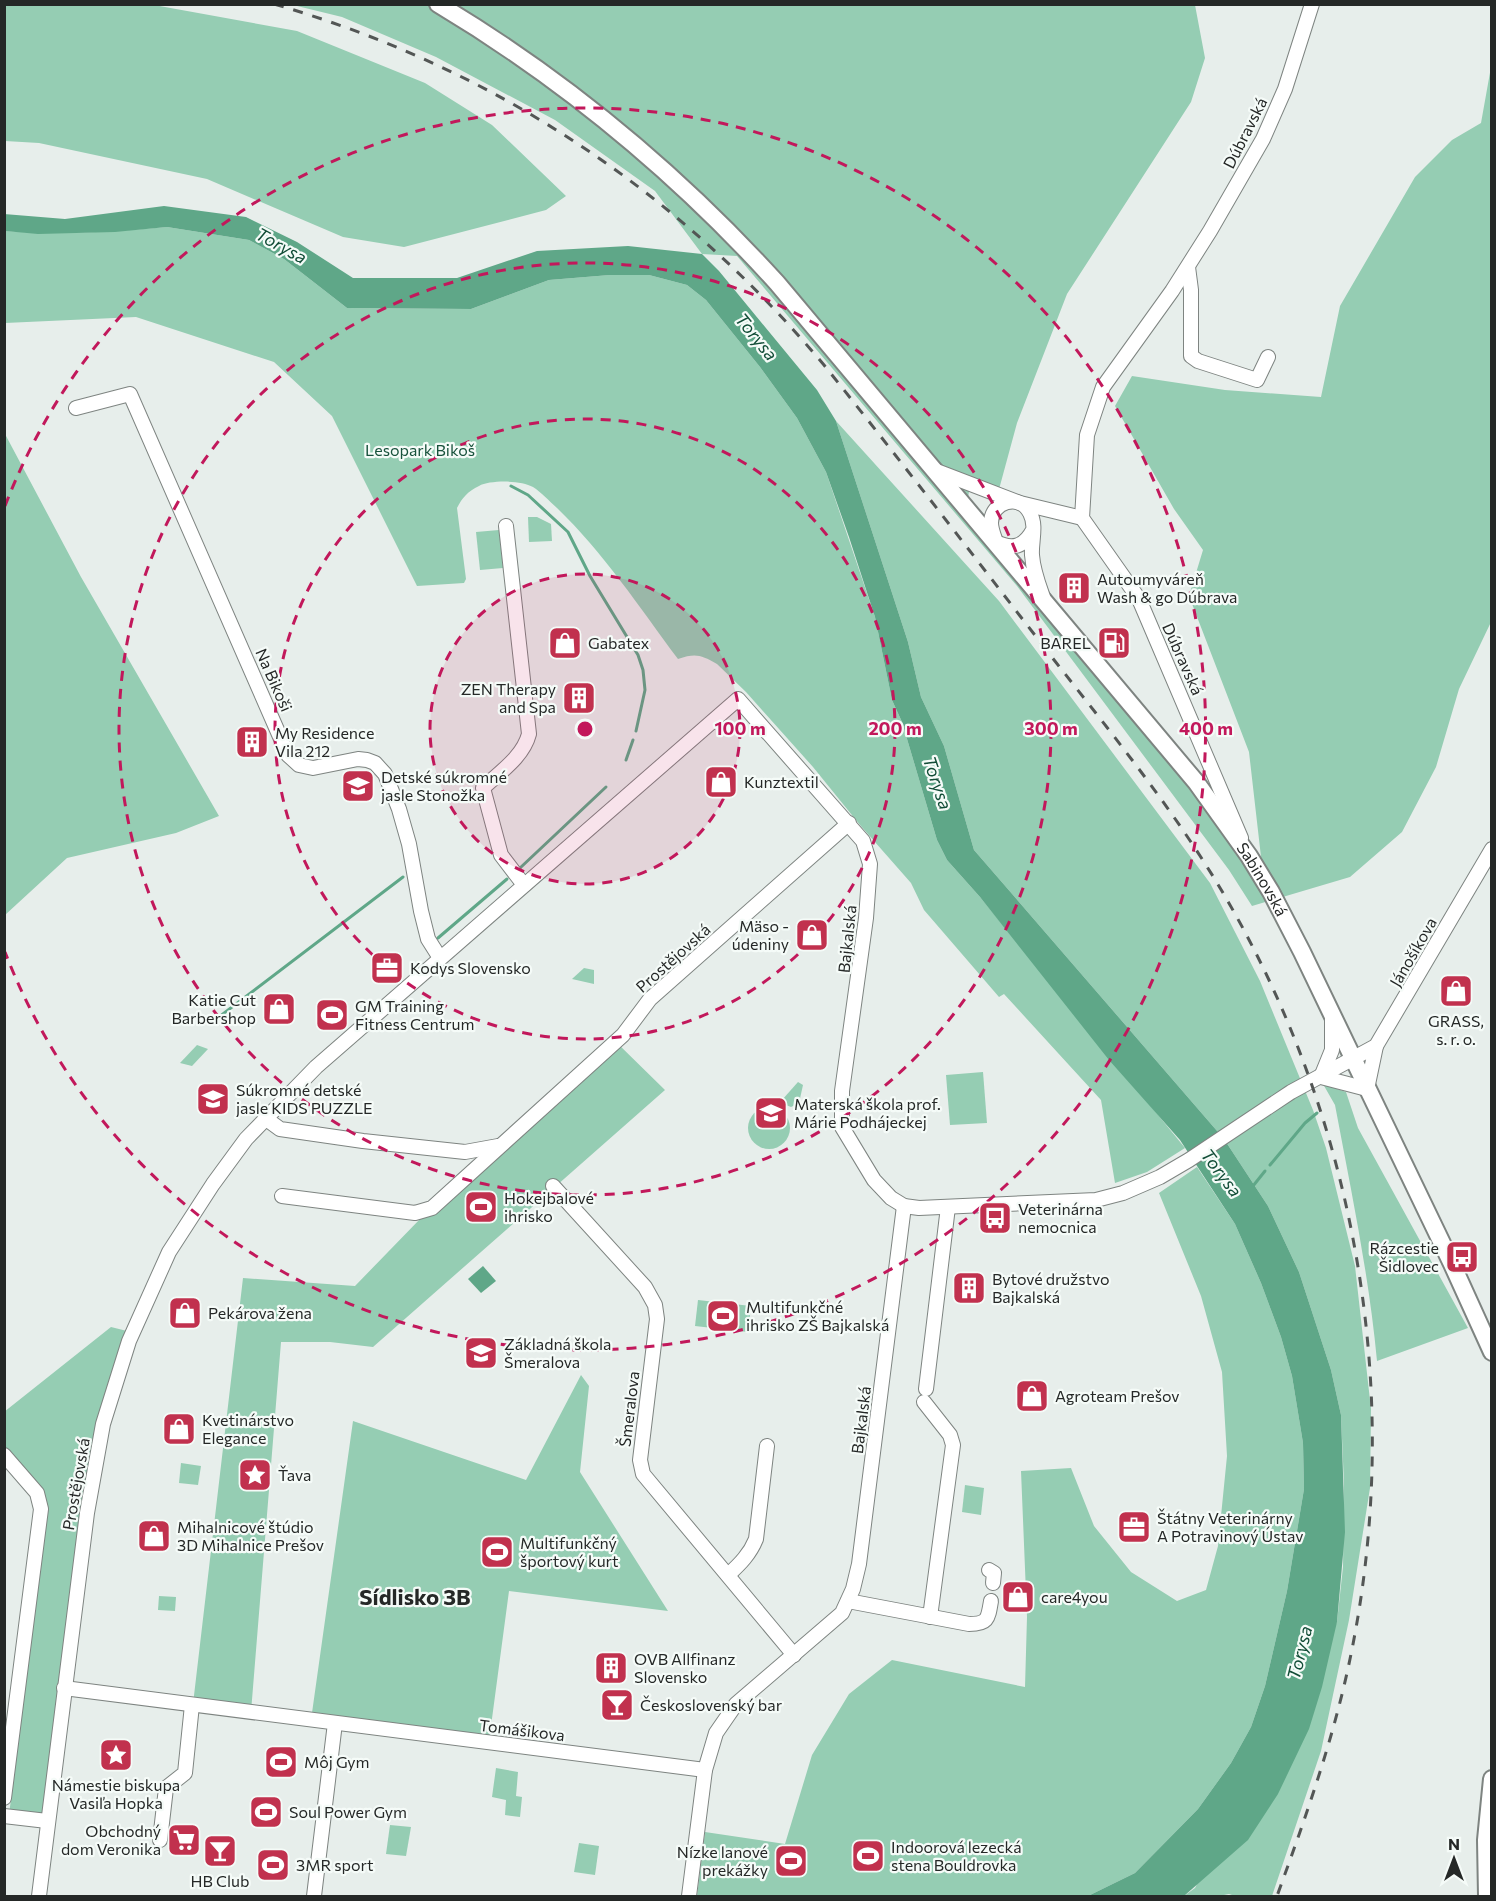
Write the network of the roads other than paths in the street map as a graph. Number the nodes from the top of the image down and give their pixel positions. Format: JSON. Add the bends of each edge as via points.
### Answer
{"nodes":[{"id":1,"x":438,"y":4,"type":"edge"},
{"id":2,"x":1312,"y":4,"type":"edge"},
{"id":3,"x":1188,"y":267,"type":"junction"},
{"id":4,"x":1268,"y":357,"type":"dead end"},
{"id":5,"x":76,"y":408,"type":"dead end"},
{"id":6,"x":934,"y":470,"type":"junction"},
{"id":7,"x":1020,"y":503,"type":"junction"},
{"id":8,"x":1048,"y":511,"type":"junction"},
{"id":9,"x":1082,"y":518,"type":"junction"},
{"id":10,"x":506,"y":526,"type":"dead end"},
{"id":11,"x":1034,"y":528,"type":"junction"},
{"id":12,"x":996,"y":542,"type":"junction"},
{"id":13,"x":1045,"y":601,"type":"junction"},
{"id":14,"x":738,"y":699,"type":"joint"},
{"id":15,"x":849,"y":823,"type":"junction"},
{"id":16,"x":1491,"y":849,"type":"edge"},
{"id":17,"x":1249,"y":856,"type":"junction"},
{"id":18,"x":524,"y":885,"type":"junction"},
{"id":19,"x":441,"y":958,"type":"junction"},
{"id":20,"x":1332,"y":1015,"type":"junction"},
{"id":21,"x":1376,"y":1046,"type":"junction"},
{"id":22,"x":1352,"y":1059,"type":"junction"},
{"id":23,"x":1321,"y":1077,"type":"junction"},
{"id":24,"x":1367,"y":1089,"type":"junction"},
{"id":25,"x":265,"y":1118,"type":"junction"},
{"id":26,"x":498,"y":1146,"type":"junction"},
{"id":27,"x":465,"y":1152,"type":"junction"},
{"id":28,"x":470,"y":1172,"type":"junction"},
{"id":29,"x":553,"y":1186,"type":"dead end"},
{"id":30,"x":282,"y":1196,"type":"dead end"},
{"id":31,"x":904,"y":1206,"type":"junction"},
{"id":32,"x":948,"y":1207,"type":"junction"},
{"id":33,"x":1491,"y":1352,"type":"edge"},
{"id":34,"x":767,"y":1446,"type":"dead end"},
{"id":35,"x":4,"y":1455,"type":"edge"},
{"id":36,"x":728,"y":1575,"type":"junction"},
{"id":37,"x":848,"y":1601,"type":"junction"},
{"id":38,"x":991,"y":1601,"type":"dead end"},
{"id":39,"x":930,"y":1617,"type":"junction"},
{"id":40,"x":794,"y":1655,"type":"junction"},
{"id":41,"x":64,"y":1688,"type":"junction"},
{"id":42,"x":192,"y":1705,"type":"junction"},
{"id":43,"x":335,"y":1723,"type":"junction"},
{"id":44,"x":705,"y":1770,"type":"junction"},
{"id":45,"x":1491,"y":1779,"type":"edge"},
{"id":46,"x":4,"y":1798,"type":"edge"},
{"id":47,"x":5,"y":1813,"type":"edge"},
{"id":48,"x":27,"y":1818,"type":"junction"},
{"id":49,"x":47,"y":1821,"type":"junction"},
{"id":50,"x":160,"y":1840,"type":"dead end"},
{"id":51,"x":44,"y":1842,"type":"junction"},
{"id":52,"x":39,"y":1896,"type":"edge"},
{"id":53,"x":314,"y":1896,"type":"edge"},
{"id":54,"x":689,"y":1896,"type":"edge"},
{"id":55,"x":1487,"y":1896,"type":"edge"}],
"edges":[{"from":1,"to":6,"type":"main road","name":"Sabinovská","via":[[552,79],[701,205],[777,283]]},
{"from":2,"to":3,"type":"street","name":"Dúbravská","via":[[1286,89],[1263,139]]},
{"from":3,"to":4,"type":"street","via":[[1191,356],[1257,380]]},
{"from":3,"to":9,"type":"street","name":"Dúbravská","via":[[1103,387],[1087,435]]},
{"from":5,"to":19,"type":"street","name":"Na Bikoši","via":[[130,394],[288,755],[299,765],[313,768],[367,760],[385,774],[409,844],[428,939]]},
{"from":6,"to":7,"type":"street"},
{"from":6,"to":12,"type":"main road","name":"Sabinovská"},
{"from":7,"to":8,"type":"street"},
{"from":7,"to":11,"type":"street","via":[[1028,509]]},
{"from":7,"to":12,"type":"street","via":[[1009,501],[994,513],[991,522]]},
{"from":8,"to":9,"type":"street"},
{"from":8,"to":11,"type":"street","via":[[1036,517]]},
{"from":9,"to":17,"type":"street","name":"Dúbravská","via":[[1139,599]]},
{"from":10,"to":18,"type":"street","via":[[529,734],[520,754],[483,788],[501,855]]},
{"from":11,"to":12,"type":"street","via":[[1028,539],[1013,547]]},
{"from":11,"to":13,"type":"street","via":[[1032,555]]},
{"from":12,"to":13,"type":"main road","name":"Sabinovská"},
{"from":13,"to":17,"type":"main road","name":"Sabinovská","via":[[1191,775]]},
{"from":14,"to":15,"type":"street","name":"Bajkalská"},
{"from":14,"to":18,"type":"street","name":"Prostějovská"},
{"from":15,"to":26,"type":"street","name":"Prostějovská","via":[[650,999],[623,1035]]},
{"from":15,"to":31,"type":"street","name":"Bajkalská","via":[[863,841],[870,864],[858,992],[842,1091],[842,1127],[874,1180]]},
{"from":16,"to":21,"type":"street","name":"Jánošíkova"},
{"from":17,"to":20,"type":"main road","name":"Sabinovská"},
{"from":18,"to":19,"type":"street","name":"Prostějovská"},
{"from":19,"to":25,"type":"street","name":"Prostějovská","via":[[316,1067]]},
{"from":20,"to":22,"type":"main road","name":"Sabinovská"},
{"from":20,"to":23,"type":"street","via":[[1332,1050]]},
{"from":21,"to":22,"type":"street"},
{"from":21,"to":24,"type":"street"},
{"from":22,"to":23,"type":"street"},
{"from":22,"to":24,"type":"main road","name":"Sabinovská"},
{"from":23,"to":24,"type":"street"},
{"from":23,"to":32,"type":"street","via":[[1291,1092],[1189,1160],[1123,1193],[1096,1200]]},
{"from":24,"to":33,"type":"main road","name":"Sabinovská"},
{"from":25,"to":27,"type":"street","via":[[280,1129]]},
{"from":25,"to":41,"type":"street","name":"Prostějovská","via":[[224,1167],[169,1252],[129,1341],[103,1424]]},
{"from":26,"to":27,"type":"street"},
{"from":26,"to":28,"type":"street","name":"Prostějovská"},
{"from":27,"to":28,"type":"street"},
{"from":28,"to":30,"type":"street","name":"Prostějovská","via":[[432,1208],[415,1213]]},
{"from":29,"to":36,"type":"street","name":"Šmeralova","via":[[645,1287],[655,1305],[657,1319],[640,1460],[643,1474]]},
{"from":31,"to":32,"type":"street"},
{"from":31,"to":37,"type":"street","name":"Bajkalská","via":[[857,1574]]},
{"from":32,"to":39,"type":"street","via":[[925,1396],[953,1445]]},
{"from":34,"to":36,"type":"street","via":[[756,1539],[745,1559]]},
{"from":35,"to":46,"type":"street","via":[[37,1493],[42,1509]]},
{"from":36,"to":40,"type":"street","name":"Šmeralova"},
{"from":37,"to":39,"type":"street"},
{"from":37,"to":40,"type":"street","name":"Bajkalská","via":[[842,1613]]},
{"from":38,"to":39,"type":"street","via":[[988,1616],[979,1624]]},
{"from":40,"to":44,"type":"street","name":"Bajkalská","via":[[736,1704],[716,1733]]},
{"from":41,"to":42,"type":"street","name":"Tomášikova"},
{"from":41,"to":49,"type":"street","name":"Prostějovská"},
{"from":42,"to":43,"type":"street","name":"Tomášikova"},
{"from":42,"to":50,"type":"street","via":[[184,1773],[166,1788]]},
{"from":43,"to":44,"type":"street","name":"Tomášikova"},
{"from":43,"to":53,"type":"street"},
{"from":44,"to":54,"type":"street","name":"Bajkalská"},
{"from":45,"to":55,"type":"main road","via":[[1486,1833]]},
{"from":47,"to":48,"type":"street"},
{"from":48,"to":49,"type":"street"},
{"from":48,"to":51,"type":"street"},
{"from":49,"to":51,"type":"street","name":"Prostějovská"},
{"from":51,"to":52,"type":"street","name":"Prostějovská"}]}
